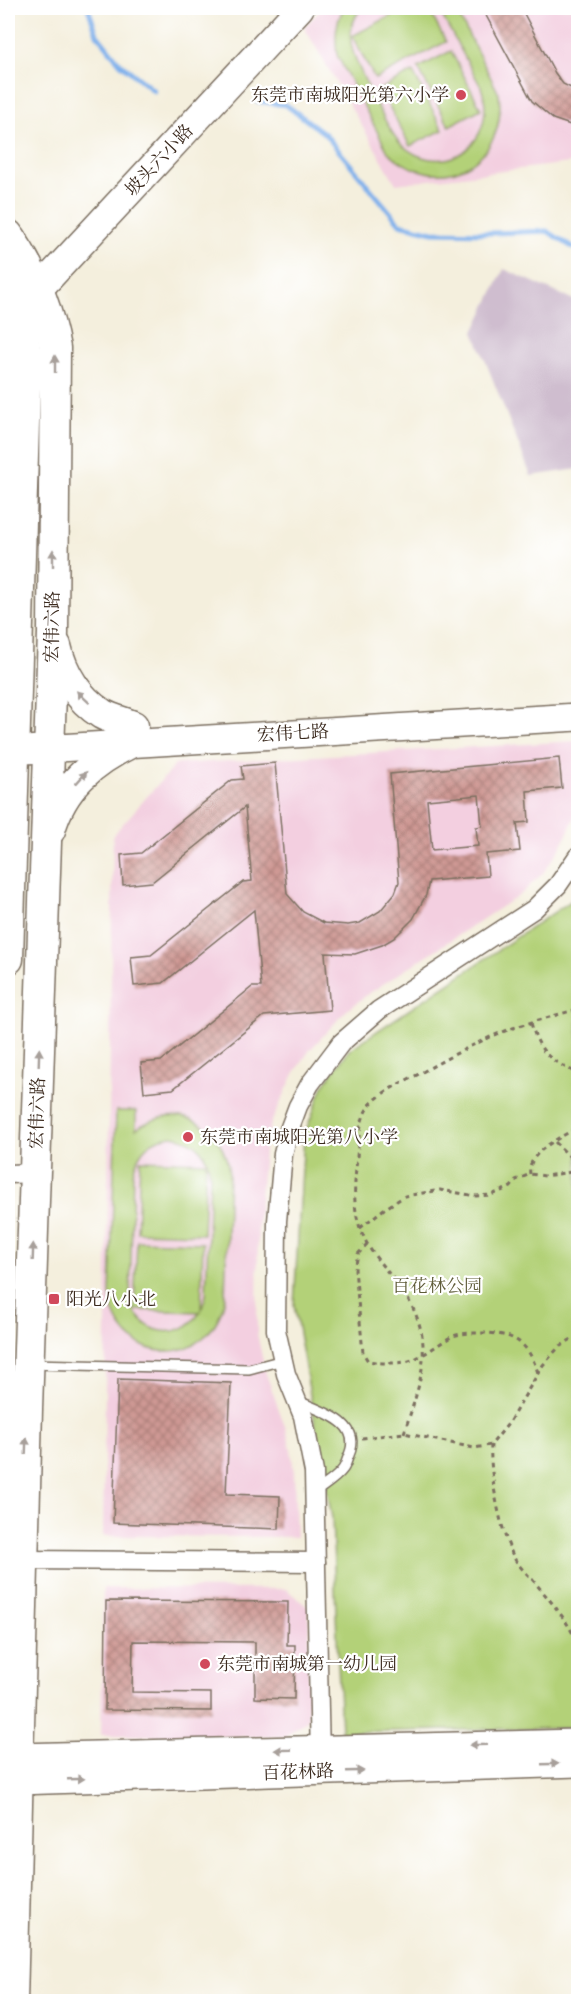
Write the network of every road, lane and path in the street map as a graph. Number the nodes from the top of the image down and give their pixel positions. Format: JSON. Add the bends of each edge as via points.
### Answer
{"nodes":[{"id":1,"x":275,"y":8,"type":"edge"},
{"id":2,"x":300,"y":8,"type":"edge"},
{"id":3,"x":8,"y":235,"type":"edge"},
{"id":4,"x":21,"y":290,"type":"edge"},
{"id":5,"x":53,"y":633,"type":"junction"},
{"id":6,"x":12,"y":656,"type":"edge"},
{"id":7,"x":579,"y":700,"type":"edge"},
{"id":8,"x":579,"y":717,"type":"edge"},
{"id":9,"x":132,"y":734,"type":"junction"},
{"id":10,"x":48,"y":740,"type":"junction"},
{"id":11,"x":11,"y":742,"type":"edge"},
{"id":12,"x":9,"y":842,"type":"edge"},
{"id":13,"x":46,"y":848,"type":"junction"},
{"id":14,"x":579,"y":856,"type":"edge"},
{"id":15,"x":8,"y":959,"type":"edge"},
{"id":16,"x":579,"y":1009,"type":"edge"},
{"id":17,"x":531,"y":1023,"type":"junction"},
{"id":18,"x":579,"y":1074,"type":"edge"},
{"id":19,"x":579,"y":1127,"type":"edge"},
{"id":20,"x":555,"y":1142,"type":"junction"},
{"id":21,"x":579,"y":1165,"type":"edge"},
{"id":22,"x":579,"y":1171,"type":"edge"},
{"id":23,"x":21,"y":1174,"type":"edge"},
{"id":24,"x":530,"y":1174,"type":"junction"},
{"id":25,"x":360,"y":1228,"type":"junction"},
{"id":26,"x":367,"y":1244,"type":"junction"},
{"id":27,"x":579,"y":1335,"type":"edge"},
{"id":28,"x":423,"y":1355,"type":"junction"},
{"id":29,"x":283,"y":1360,"type":"junction"},
{"id":30,"x":29,"y":1364,"type":"junction"},
{"id":31,"x":538,"y":1373,"type":"junction"},
{"id":32,"x":297,"y":1401,"type":"junction"},
{"id":33,"x":404,"y":1433,"type":"junction"},
{"id":34,"x":353,"y":1439,"type":"junction"},
{"id":35,"x":491,"y":1445,"type":"junction"},
{"id":36,"x":314,"y":1493,"type":"junction"},
{"id":37,"x":23,"y":1560,"type":"junction"},
{"id":38,"x":316,"y":1562,"type":"junction"},
{"id":39,"x":579,"y":1633,"type":"edge"},
{"id":40,"x":574,"y":1635,"type":"junction"},
{"id":41,"x":579,"y":1646,"type":"edge"},
{"id":42,"x":579,"y":1743,"type":"edge"},
{"id":43,"x":320,"y":1760,"type":"junction"},
{"id":44,"x":579,"y":1763,"type":"edge"},
{"id":45,"x":17,"y":1769,"type":"junction"},
{"id":46,"x":12,"y":2001,"type":"edge"}],
"edges":[{"from":1,"to":4,"type":"street","name":"坡头六小路"},
{"from":2,"to":4,"type":"street","name":"坡头六小路"},
{"from":3,"to":4,"type":"main road","name":"宏伟六路"},
{"from":5,"to":4,"type":"main road","name":"宏伟六路","one_way":true,"via":[[55,348],[49,318]]},
{"from":4,"to":6,"type":"main road","name":"宏伟六路","via":[[26,354]]},
{"from":9,"to":5,"type":"main road","one_way":true,"via":[[77,693],[60,665]]},
{"from":5,"to":10,"type":"main road","name":"宏伟六路"},
{"from":6,"to":11,"type":"main road","name":"宏伟六路"},
{"from":7,"to":9,"type":"street","name":"宏伟七路"},
{"from":8,"to":9,"type":"street","name":"宏伟七路"},
{"from":9,"to":10,"type":"street","name":"宏伟七路"},
{"from":13,"to":9,"type":"main road","one_way":true,"via":[[53,820],[66,795],[84,773]]},
{"from":10,"to":11,"type":"street","name":"宏伟七路"},
{"from":10,"to":13,"type":"main road","name":"宏伟六路"},
{"from":11,"to":12,"type":"main road","name":"宏伟六路"},
{"from":12,"to":15,"type":"main road","name":"宏伟六路"},
{"from":23,"to":13,"type":"main road","name":"宏伟六路","one_way":true},
{"from":14,"to":29,"type":"street","via":[[534,909],[359,1026],[310,1084],[292,1122],[283,1154],[277,1221],[276,1330]]},
{"from":16,"to":17,"type":"path"},
{"from":17,"to":18,"type":"path","via":[[539,1047],[547,1056]]},
{"from":17,"to":25,"type":"path","via":[[436,1064],[368,1107],[360,1130],[354,1204]]},
{"from":19,"to":20,"type":"path"},
{"from":20,"to":21,"type":"path"},
{"from":20,"to":24,"type":"path","via":[[533,1158],[528,1166]]},
{"from":22,"to":24,"type":"path"},
{"from":30,"to":23,"type":"main road","name":"宏伟六路","one_way":true},
{"from":24,"to":25,"type":"path","via":[[491,1195],[440,1190],[405,1196]]},
{"from":25,"to":26,"type":"path"},
{"from":26,"to":28,"type":"path","via":[[418,1316]]},
{"from":26,"to":28,"type":"path","via":[[358,1254],[355,1269],[363,1353],[368,1361],[380,1363],[405,1362]]},
{"from":27,"to":31,"type":"path","via":[[559,1347]]},
{"from":28,"to":31,"type":"path","via":[[455,1335],[510,1336],[525,1346]]},
{"from":28,"to":33,"type":"path"},
{"from":29,"to":30,"type":"lane","via":[[249,1369]]},
{"from":29,"to":32,"type":"street"},
{"from":37,"to":30,"type":"main road","name":"宏伟六路","one_way":true},
{"from":31,"to":35,"type":"path"},
{"from":32,"to":34,"type":"lane","via":[[338,1420]]},
{"from":32,"to":36,"type":"street","via":[[314,1472]]},
{"from":33,"to":34,"type":"path"},
{"from":33,"to":35,"type":"path","via":[[474,1448]]},
{"from":34,"to":36,"type":"lane","via":[[343,1469]]},
{"from":35,"to":40,"type":"path","via":[[497,1501],[516,1561]]},
{"from":36,"to":38,"type":"street"},
{"from":37,"to":38,"type":"street"},
{"from":37,"to":45,"type":"main road","name":"宏伟六路"},
{"from":38,"to":43,"type":"street"},
{"from":39,"to":40,"type":"path"},
{"from":40,"to":41,"type":"path"},
{"from":42,"to":43,"type":"street","name":"百花林路","one_way":true},
{"from":43,"to":44,"type":"street","name":"百花林路","one_way":true},
{"from":43,"to":45,"type":"street","name":"百花林路"},
{"from":45,"to":46,"type":"main road","name":"宏伟六路"}]}
